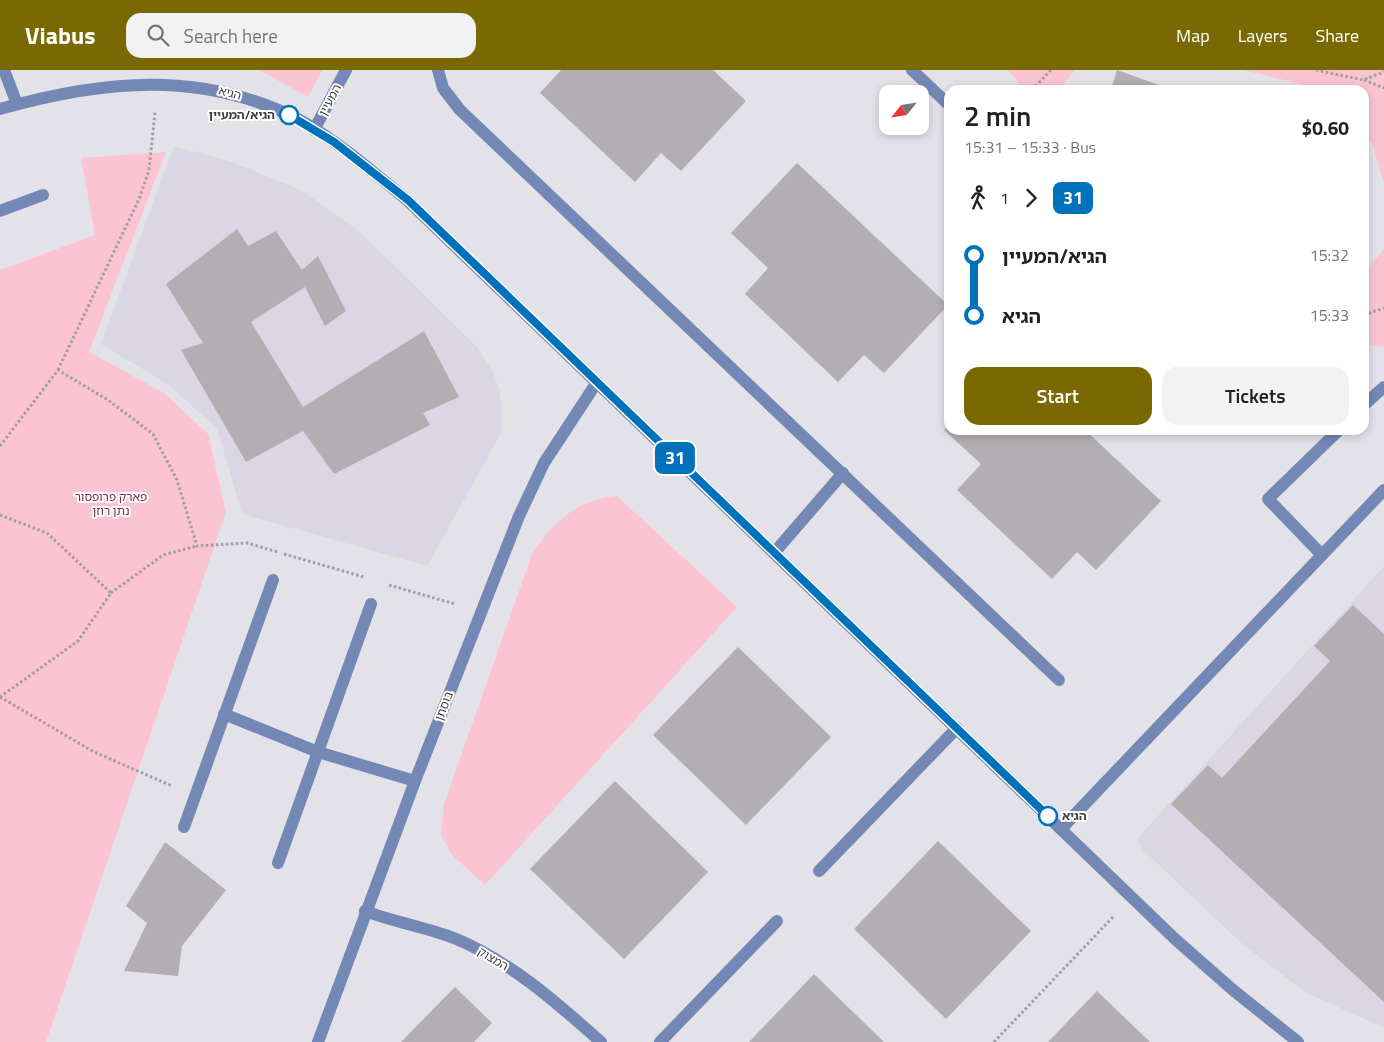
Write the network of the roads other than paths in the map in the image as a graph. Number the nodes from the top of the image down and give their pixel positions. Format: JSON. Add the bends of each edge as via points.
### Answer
{"nodes":[{"id":1,"x":4,"y":70,"type":"edge"},
{"id":2,"x":346,"y":70,"type":"edge"},
{"id":3,"x":438,"y":70,"type":"edge"},
{"id":4,"x":912,"y":70,"type":"edge"},
{"id":5,"x":944,"y":101,"type":"edge"},
{"id":6,"x":18,"y":104,"type":"junction"},
{"id":7,"x":0,"y":110,"type":"edge"},
{"id":8,"x":314,"y":130,"type":"junction"},
{"id":9,"x":44,"y":195,"type":"dead end"},
{"id":10,"x":0,"y":210,"type":"edge"},
{"id":11,"x":597,"y":382,"type":"junction"},
{"id":12,"x":1384,"y":388,"type":"edge"},
{"id":13,"x":1369,"y":402,"type":"edge"},
{"id":14,"x":1334,"y":435,"type":"edge"},
{"id":15,"x":842,"y":473,"type":"junction"},
{"id":16,"x":1384,"y":490,"type":"edge"},
{"id":17,"x":774,"y":553,"type":"junction"},
{"id":18,"x":1322,"y":555,"type":"junction"},
{"id":19,"x":273,"y":580,"type":"dead end"},
{"id":20,"x":371,"y":604,"type":"dead end"},
{"id":21,"x":1059,"y":680,"type":"dead end"},
{"id":22,"x":224,"y":714,"type":"junction"},
{"id":23,"x":957,"y":728,"type":"junction"},
{"id":24,"x":318,"y":752,"type":"junction"},
{"id":25,"x":415,"y":781,"type":"junction"},
{"id":26,"x":184,"y":827,"type":"dead end"},
{"id":27,"x":1061,"y":829,"type":"junction"},
{"id":28,"x":278,"y":862,"type":"dead end"},
{"id":29,"x":819,"y":871,"type":"dead end"},
{"id":30,"x":366,"y":911,"type":"junction"},
{"id":31,"x":777,"y":921,"type":"dead end"},
{"id":32,"x":318,"y":1042,"type":"edge"},
{"id":33,"x":601,"y":1042,"type":"edge"},
{"id":34,"x":660,"y":1042,"type":"edge"},
{"id":35,"x":1298,"y":1042,"type":"edge"}],
"edges":[{"from":1,"to":6,"type":"street"},
{"from":2,"to":8,"type":"street","name":"המעיין"},
{"from":3,"to":15,"type":"street","via":[[443,88],[460,110]]},
{"from":4,"to":5,"type":"street"},
{"from":6,"to":7,"type":"street","name":"הגיא"},
{"from":6,"to":8,"type":"street","name":"הגיא","via":[[96,87],[185,84],[225,91],[262,103]]},
{"from":8,"to":11,"type":"street","name":"הגיא","via":[[408,200]]},
{"from":9,"to":10,"type":"street"},
{"from":11,"to":17,"type":"street","name":"הגיא"},
{"from":11,"to":25,"type":"street","name":"בוסתן","via":[[544,463],[519,516]]},
{"from":12,"to":13,"type":"street"},
{"from":14,"to":18,"type":"street","via":[[1268,499]]},
{"from":15,"to":17,"type":"street"},
{"from":15,"to":21,"type":"street"},
{"from":16,"to":18,"type":"street"},
{"from":17,"to":23,"type":"street","name":"הגיא"},
{"from":18,"to":27,"type":"street"},
{"from":19,"to":22,"type":"street"},
{"from":20,"to":24,"type":"street"},
{"from":22,"to":24,"type":"street"},
{"from":22,"to":26,"type":"street"},
{"from":23,"to":27,"type":"street","name":"הגיא"},
{"from":23,"to":29,"type":"street"},
{"from":24,"to":25,"type":"street"},
{"from":24,"to":28,"type":"street"},
{"from":25,"to":30,"type":"street","name":"בוסתן"},
{"from":27,"to":35,"type":"street","name":"הגיא","via":[[1233,990]]},
{"from":30,"to":32,"type":"street","name":"בוסתן"},
{"from":30,"to":33,"type":"street","name":"המצוק","via":[[438,933],[488,955],[552,999]]},
{"from":31,"to":34,"type":"street"}]}
